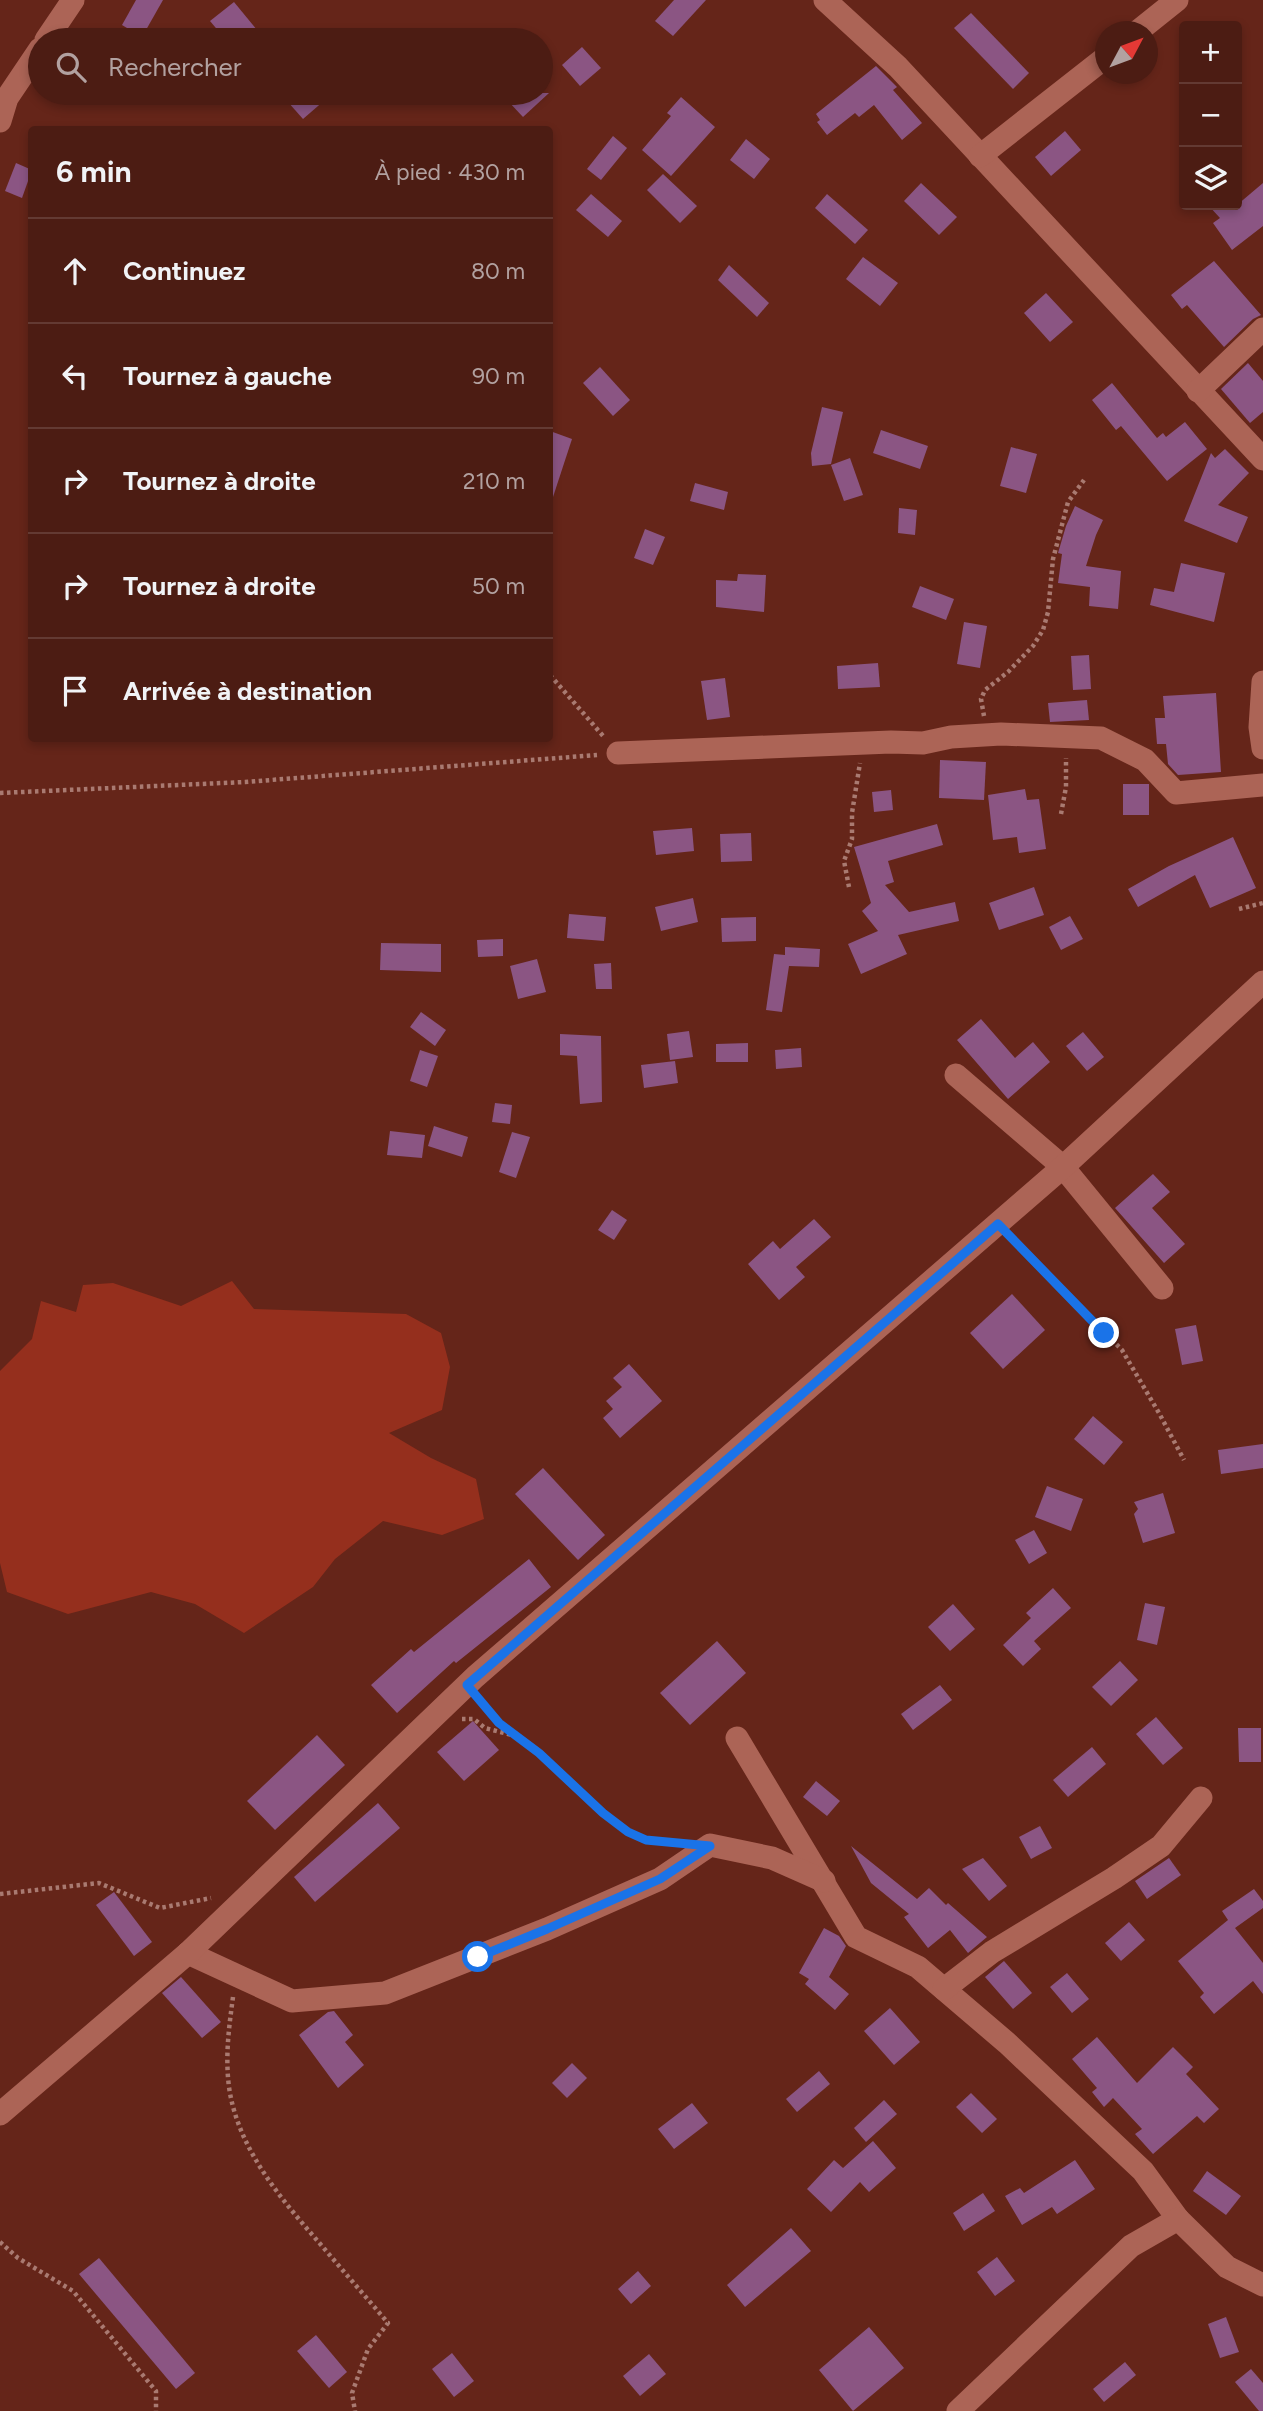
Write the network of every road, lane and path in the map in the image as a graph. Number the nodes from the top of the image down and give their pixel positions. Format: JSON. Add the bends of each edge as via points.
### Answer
{"nodes":[{"id":1,"x":73,"y":0,"type":"edge"},
{"id":2,"x":825,"y":0,"type":"edge"},
{"id":3,"x":1177,"y":0,"type":"edge"},
{"id":4,"x":1151,"y":21,"type":"edge"},
{"id":5,"x":54,"y":28,"type":"edge"},
{"id":6,"x":1095,"y":65,"type":"edge"},
{"id":7,"x":28,"y":66,"type":"edge"},
{"id":8,"x":0,"y":121,"type":"edge"},
{"id":9,"x":980,"y":156,"type":"junction"},
{"id":10,"x":1263,"y":329,"type":"edge"},
{"id":11,"x":1198,"y":391,"type":"junction"},
{"id":12,"x":1263,"y":459,"type":"edge"},
{"id":13,"x":1084,"y":480,"type":"dead end"},
{"id":14,"x":553,"y":678,"type":"edge"},
{"id":15,"x":1263,"y":682,"type":"edge"},
{"id":16,"x":984,"y":734,"type":"junction"},
{"id":17,"x":1262,"y":734,"type":"edge"},
{"id":18,"x":1067,"y":736,"type":"junction"},
{"id":19,"x":891,"y":741,"type":"junction"},
{"id":20,"x":618,"y":753,"type":"junction"},
{"id":21,"x":1263,"y":786,"type":"edge"},
{"id":22,"x":0,"y":793,"type":"edge"},
{"id":23,"x":1061,"y":814,"type":"dead end"},
{"id":24,"x":849,"y":887,"type":"dead end"},
{"id":25,"x":1263,"y":903,"type":"edge"},
{"id":26,"x":1239,"y":909,"type":"dead end"},
{"id":27,"x":1263,"y":982,"type":"edge"},
{"id":28,"x":956,"y":1075,"type":"dead end"},
{"id":29,"x":1063,"y":1167,"type":"junction"},
{"id":30,"x":998,"y":1224,"type":"junction"},
{"id":31,"x":1161,"y":1288,"type":"dead end"},
{"id":32,"x":1184,"y":1460,"type":"dead end"},
{"id":33,"x":467,"y":1685,"type":"junction"},
{"id":34,"x":444,"y":1707,"type":"junction"},
{"id":35,"x":513,"y":1735,"type":"junction"},
{"id":36,"x":737,"y":1738,"type":"dead end"},
{"id":37,"x":1201,"y":1798,"type":"dead end"},
{"id":38,"x":710,"y":1846,"type":"junction"},
{"id":39,"x":824,"y":1881,"type":"junction"},
{"id":40,"x":0,"y":1894,"type":"edge"},
{"id":41,"x":212,"y":1898,"type":"dead end"},
{"id":42,"x":188,"y":1953,"type":"junction"},
{"id":43,"x":237,"y":1975,"type":"junction"},
{"id":44,"x":944,"y":1989,"type":"junction"},
{"id":45,"x":0,"y":2113,"type":"edge"},
{"id":46,"x":1178,"y":2219,"type":"junction"},
{"id":47,"x":0,"y":2242,"type":"edge"},
{"id":48,"x":1263,"y":2285,"type":"edge"},
{"id":49,"x":156,"y":2411,"type":"edge"},
{"id":50,"x":355,"y":2411,"type":"edge"},
{"id":51,"x":958,"y":2411,"type":"edge"}],
"edges":[{"from":1,"to":5,"type":"street"},
{"from":2,"to":9,"type":"street","via":[[898,67]]},
{"from":3,"to":4,"type":"street"},
{"from":6,"to":9,"type":"street"},
{"from":7,"to":8,"type":"street","via":[[7,98]]},
{"from":9,"to":11,"type":"street"},
{"from":10,"to":11,"type":"street"},
{"from":11,"to":12,"type":"street"},
{"from":13,"to":16,"type":"path","via":[[1068,502],[1053,559],[1044,630],[1008,672],[985,690],[981,699]]},
{"from":14,"to":20,"type":"path"},
{"from":15,"to":17,"type":"street"},
{"from":16,"to":18,"type":"street"},
{"from":16,"to":19,"type":"street","via":[[923,743]]},
{"from":18,"to":21,"type":"street","via":[[1101,738],[1145,760],[1176,793]]},
{"from":18,"to":23,"type":"path"},
{"from":19,"to":20,"type":"street"},
{"from":19,"to":24,"type":"path","via":[[861,758],[852,839],[844,861]]},
{"from":20,"to":22,"type":"path","via":[[245,782]]},
{"from":25,"to":26,"type":"path"},
{"from":27,"to":29,"type":"street"},
{"from":28,"to":29,"type":"street"},
{"from":29,"to":30,"type":"street"},
{"from":29,"to":31,"type":"street"},
{"from":30,"to":32,"type":"path","via":[[1122,1350]]},
{"from":30,"to":33,"type":"street"},
{"from":33,"to":34,"type":"street"},
{"from":33,"to":35,"type":"path"},
{"from":34,"to":35,"type":"path","via":[[462,1720],[474,1719],[485,1728]]},
{"from":34,"to":42,"type":"street"},
{"from":35,"to":38,"type":"path","via":[[628,1832],[646,1840]]},
{"from":36,"to":39,"type":"street"},
{"from":37,"to":44,"type":"street","via":[[1161,1846],[992,1952]]},
{"from":38,"to":39,"type":"street","via":[[772,1858]]},
{"from":38,"to":43,"type":"street","via":[[660,1879],[385,1993],[292,2001]]},
{"from":39,"to":44,"type":"street","via":[[856,1937],[918,1967]]},
{"from":40,"to":41,"type":"path","via":[[99,1883],[160,1908]]},
{"from":42,"to":43,"type":"street"},
{"from":42,"to":45,"type":"street"},
{"from":43,"to":50,"type":"path","via":[[226,2048],[230,2090],[244,2137],[281,2199],[388,2323],[368,2349],[352,2393]]},
{"from":44,"to":46,"type":"street","via":[[1143,2171]]},
{"from":46,"to":48,"type":"street","via":[[1227,2267]]},
{"from":46,"to":51,"type":"street","via":[[1131,2246]]},
{"from":47,"to":49,"type":"path","via":[[73,2291],[156,2390]]}]}
